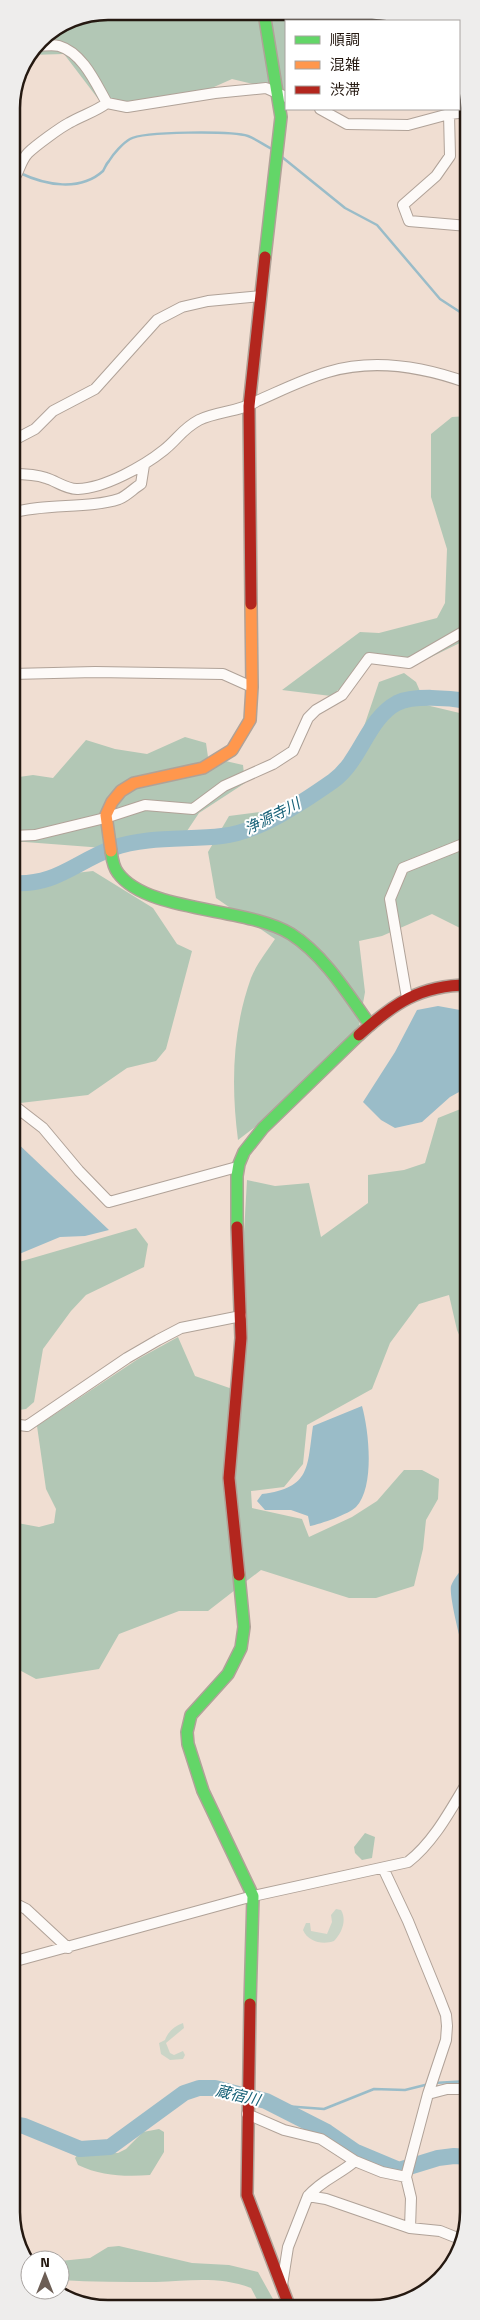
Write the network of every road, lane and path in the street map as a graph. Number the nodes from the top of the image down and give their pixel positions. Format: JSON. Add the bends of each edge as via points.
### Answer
{"nodes":[{"id":1,"x":266,"y":20,"type":"edge"},
{"id":2,"x":46,"y":46,"type":"edge"},
{"id":3,"x":282,"y":96,"type":"edge"},
{"id":4,"x":108,"y":103,"type":"junction"},
{"id":5,"x":322,"y":110,"type":"edge"},
{"id":6,"x":460,"y":113,"type":"edge"},
{"id":7,"x":449,"y":114,"type":"junction"},
{"id":8,"x":20,"y":168,"type":"edge"},
{"id":9,"x":460,"y":225,"type":"edge"},
{"id":10,"x":261,"y":296,"type":"junction"},
{"id":11,"x":460,"y":380,"type":"edge"},
{"id":12,"x":249,"y":406,"type":"junction"},
{"id":13,"x":20,"y":437,"type":"edge"},
{"id":14,"x":144,"y":464,"type":"junction"},
{"id":15,"x":20,"y":475,"type":"edge"},
{"id":16,"x":20,"y":512,"type":"edge"},
{"id":17,"x":460,"y":634,"type":"edge"},
{"id":18,"x":20,"y":674,"type":"edge"},
{"id":19,"x":252,"y":688,"type":"junction"},
{"id":20,"x":105,"y":822,"type":"junction"},
{"id":21,"x":20,"y":836,"type":"edge"},
{"id":22,"x":460,"y":845,"type":"edge"},
{"id":23,"x":460,"y":985,"type":"edge"},
{"id":24,"x":407,"y":998,"type":"junction"},
{"id":25,"x":370,"y":1025,"type":"junction"},
{"id":26,"x":20,"y":1110,"type":"edge"},
{"id":27,"x":237,"y":1167,"type":"junction"},
{"id":28,"x":240,"y":1316,"type":"junction"},
{"id":29,"x":20,"y":1425,"type":"edge"},
{"id":30,"x":460,"y":1793,"type":"edge"},
{"id":31,"x":383,"y":1868,"type":"junction"},
{"id":32,"x":254,"y":1896,"type":"junction"},
{"id":33,"x":20,"y":1906,"type":"edge"},
{"id":34,"x":68,"y":1948,"type":"junction"},
{"id":35,"x":20,"y":1960,"type":"edge"},
{"id":36,"x":460,"y":2089,"type":"edge"},
{"id":37,"x":428,"y":2094,"type":"junction"},
{"id":38,"x":248,"y":2114,"type":"junction"},
{"id":39,"x":355,"y":2161,"type":"junction"},
{"id":40,"x":406,"y":2177,"type":"junction"},
{"id":41,"x":308,"y":2196,"type":"junction"},
{"id":42,"x":410,"y":2228,"type":"junction"},
{"id":43,"x":456,"y":2237,"type":"edge"},
{"id":44,"x":281,"y":2285,"type":"junction"},
{"id":45,"x":287,"y":2300,"type":"edge"}],
"edges":[{"from":1,"to":3,"type":"street"},
{"from":2,"to":4,"type":"street","via":[[57,46],[76,56]]},
{"from":3,"to":4,"type":"street","via":[[266,88],[127,107]]},
{"from":3,"to":10,"type":"street"},
{"from":4,"to":8,"type":"street","via":[[69,123],[29,152]]},
{"from":5,"to":7,"type":"street","via":[[347,124],[408,124]]},
{"from":6,"to":7,"type":"street"},
{"from":7,"to":9,"type":"street","via":[[450,156],[436,176],[403,205],[409,221]]},
{"from":10,"to":12,"type":"street"},
{"from":10,"to":13,"type":"street","via":[[182,307],[157,320],[94,389],[53,412],[35,429]]},
{"from":11,"to":12,"type":"street","via":[[417,368],[358,366],[328,372]]},
{"from":12,"to":14,"type":"street","via":[[201,419],[182,430],[166,448]]},
{"from":12,"to":19,"type":"street"},
{"from":14,"to":15,"type":"street","via":[[135,471],[79,489],[44,477]]},
{"from":14,"to":16,"type":"street","via":[[141,484],[121,498]]},
{"from":17,"to":20,"type":"street","via":[[409,663],[370,658],[342,695],[308,718],[293,750],[273,764],[224,786],[193,809],[145,805]]},
{"from":18,"to":19,"type":"street","via":[[223,674]]},
{"from":19,"to":20,"type":"street","via":[[250,720],[232,750],[203,768],[126,787],[107,809]]},
{"from":20,"to":21,"type":"street"},
{"from":20,"to":25,"type":"street","via":[[115,868],[124,880],[146,893],[280,928],[298,940],[331,973]]},
{"from":22,"to":24,"type":"street","via":[[403,868],[390,898]]},
{"from":23,"to":24,"type":"street","via":[[444,985]]},
{"from":24,"to":25,"type":"street"},
{"from":25,"to":27,"type":"street","via":[[264,1128],[243,1153]]},
{"from":26,"to":27,"type":"street","via":[[43,1128],[108,1202]]},
{"from":27,"to":28,"type":"street"},
{"from":28,"to":29,"type":"street","via":[[182,1328],[127,1358],[28,1426]]},
{"from":28,"to":32,"type":"street","via":[[241,1345],[229,1478],[243,1603],[241,1648],[228,1674],[191,1716],[187,1732],[203,1791]]},
{"from":30,"to":31,"type":"street","via":[[419,1853],[408,1862]]},
{"from":31,"to":32,"type":"street"},
{"from":31,"to":37,"type":"street","via":[[446,2015],[446,2040]]},
{"from":32,"to":34,"type":"street"},
{"from":32,"to":38,"type":"street"},
{"from":33,"to":34,"type":"street"},
{"from":34,"to":35,"type":"street"},
{"from":36,"to":37,"type":"street"},
{"from":37,"to":40,"type":"street"},
{"from":38,"to":39,"type":"street","via":[[284,2130],[320,2139]]},
{"from":38,"to":44,"type":"street","via":[[248,2195]]},
{"from":39,"to":40,"type":"street"},
{"from":39,"to":41,"type":"street","via":[[327,2178]]},
{"from":40,"to":42,"type":"street","via":[[411,2198]]},
{"from":41,"to":42,"type":"street","via":[[326,2199]]},
{"from":41,"to":44,"type":"street","via":[[288,2247]]},
{"from":42,"to":43,"type":"street","via":[[440,2231]]},
{"from":44,"to":45,"type":"street"}]}
